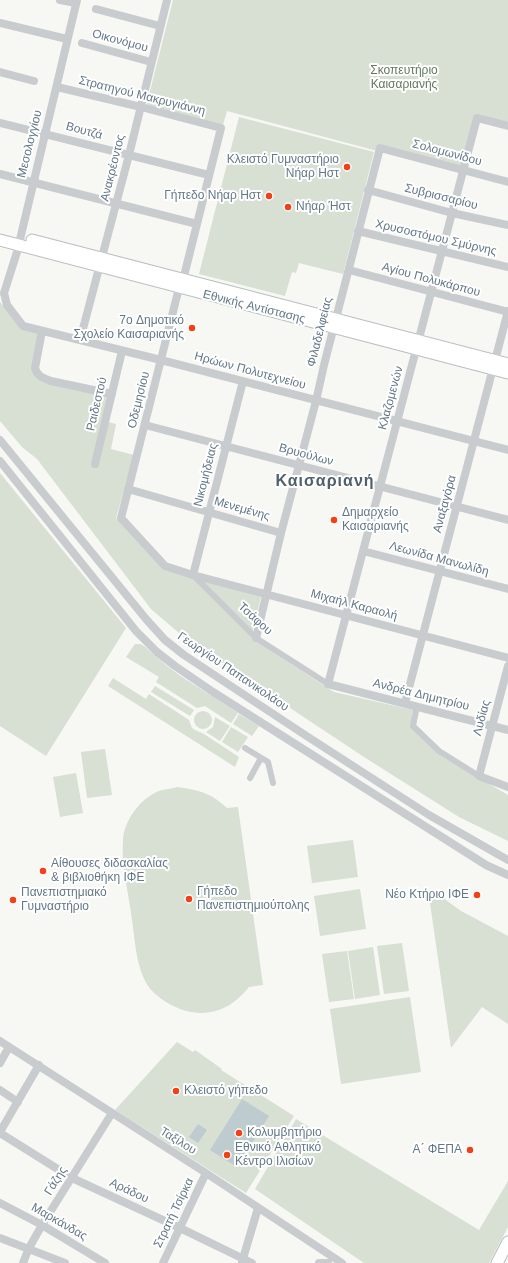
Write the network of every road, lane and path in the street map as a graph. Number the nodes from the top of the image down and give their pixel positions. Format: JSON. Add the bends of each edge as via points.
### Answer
{"nodes":[{"id":1,"x":60,"y":0,"type":"edge"},
{"id":2,"x":166,"y":0,"type":"edge"},
{"id":3,"x":76,"y":2,"type":"edge"},
{"id":4,"x":96,"y":9,"type":"dead end"},
{"id":5,"x":0,"y":23,"type":"edge"},
{"id":6,"x":160,"y":26,"type":"junction"},
{"id":7,"x":67,"y":39,"type":"junction"},
{"id":8,"x":82,"y":43,"type":"dead end"},
{"id":9,"x":151,"y":62,"type":"junction"},
{"id":10,"x":0,"y":72,"type":"edge"},
{"id":11,"x":34,"y":81,"type":"dead end"},
{"id":12,"x":57,"y":87,"type":"junction"},
{"id":13,"x":141,"y":107,"type":"junction"},
{"id":14,"x":0,"y":123,"type":"edge"},
{"id":15,"x":508,"y":126,"type":"edge"},
{"id":16,"x":221,"y":128,"type":"joint"},
{"id":17,"x":45,"y":133,"type":"junction"},
{"id":18,"x":380,"y":148,"type":"joint"},
{"id":19,"x":129,"y":155,"type":"junction"},
{"id":20,"x":463,"y":170,"type":"junction"},
{"id":21,"x":0,"y":174,"type":"edge"},
{"id":22,"x":209,"y":175,"type":"junction"},
{"id":23,"x":33,"y":182,"type":"junction"},
{"id":24,"x":508,"y":182,"type":"edge"},
{"id":25,"x":368,"y":190,"type":"junction"},
{"id":26,"x":116,"y":204,"type":"junction"},
{"id":27,"x":452,"y":212,"type":"junction"},
{"id":28,"x":197,"y":224,"type":"junction"},
{"id":29,"x":508,"y":225,"type":"edge"},
{"id":30,"x":358,"y":231,"type":"junction"},
{"id":31,"x":0,"y":233,"type":"edge"},
{"id":32,"x":0,"y":240,"type":"edge"},
{"id":33,"x":20,"y":241,"type":"junction"},
{"id":34,"x":442,"y":251,"type":"junction"},
{"id":35,"x":100,"y":263,"type":"junction"},
{"id":36,"x":508,"y":267,"type":"edge"},
{"id":37,"x":349,"y":270,"type":"junction"},
{"id":38,"x":181,"y":284,"type":"junction"},
{"id":39,"x":2,"y":292,"type":"edge"},
{"id":40,"x":431,"y":292,"type":"junction"},
{"id":41,"x":508,"y":312,"type":"edge"},
{"id":42,"x":335,"y":323,"type":"junction"},
{"id":43,"x":42,"y":331,"type":"junction"},
{"id":44,"x":80,"y":340,"type":"junction"},
{"id":45,"x":417,"y":345,"type":"junction"},
{"id":46,"x":122,"y":351,"type":"junction"},
{"id":47,"x":161,"y":360,"type":"junction"},
{"id":48,"x":508,"y":364,"type":"edge"},
{"id":49,"x":494,"y":365,"type":"junction"},
{"id":50,"x":508,"y":373,"type":"edge"},
{"id":51,"x":243,"y":381,"type":"junction"},
{"id":52,"x":112,"y":394,"type":"junction"},
{"id":53,"x":316,"y":401,"type":"junction"},
{"id":54,"x":397,"y":421,"type":"junction"},
{"id":55,"x":145,"y":425,"type":"junction"},
{"id":56,"x":0,"y":440,"type":"edge"},
{"id":57,"x":474,"y":441,"type":"junction"},
{"id":58,"x":226,"y":446,"type":"junction"},
{"id":59,"x":508,"y":450,"type":"edge"},
{"id":60,"x":0,"y":461,"type":"edge"},
{"id":61,"x":95,"y":464,"type":"dead end"},
{"id":62,"x":299,"y":465,"type":"junction"},
{"id":63,"x":380,"y":486,"type":"junction"},
{"id":64,"x":128,"y":489,"type":"junction"},
{"id":65,"x":457,"y":506,"type":"junction"},
{"id":66,"x":209,"y":512,"type":"junction"},
{"id":67,"x":121,"y":518,"type":"joint"},
{"id":68,"x":508,"y":520,"type":"edge"},
{"id":69,"x":281,"y":533,"type":"junction"},
{"id":70,"x":363,"y":551,"type":"junction"},
{"id":71,"x":440,"y":571,"type":"junction"},
{"id":72,"x":193,"y":575,"type":"junction"},
{"id":73,"x":508,"y":589,"type":"edge"},
{"id":74,"x":266,"y":594,"type":"junction"},
{"id":75,"x":346,"y":616,"type":"junction"},
{"id":76,"x":422,"y":636,"type":"junction"},
{"id":77,"x":256,"y":638,"type":"junction"},
{"id":78,"x":508,"y":658,"type":"edge"},
{"id":79,"x":508,"y":666,"type":"edge"},
{"id":80,"x":328,"y":684,"type":"junction"},
{"id":81,"x":405,"y":703,"type":"junction"},
{"id":82,"x":417,"y":706,"type":"junction"},
{"id":83,"x":492,"y":726,"type":"junction"},
{"id":84,"x":508,"y":730,"type":"edge"},
{"id":85,"x":245,"y":748,"type":"dead end"},
{"id":86,"x":265,"y":758,"type":"junction"},
{"id":87,"x":479,"y":776,"type":"junction"},
{"id":88,"x":250,"y":778,"type":"dead end"},
{"id":89,"x":274,"y":783,"type":"dead end"},
{"id":90,"x":508,"y":787,"type":"edge"},
{"id":91,"x":508,"y":860,"type":"edge"},
{"id":92,"x":508,"y":875,"type":"edge"},
{"id":93,"x":0,"y":1041,"type":"edge"},
{"id":94,"x":9,"y":1047,"type":"junction"},
{"id":95,"x":0,"y":1063,"type":"edge"},
{"id":96,"x":39,"y":1065,"type":"junction"},
{"id":97,"x":0,"y":1090,"type":"edge"},
{"id":98,"x":18,"y":1102,"type":"junction"},
{"id":99,"x":112,"y":1113,"type":"junction"},
{"id":100,"x":0,"y":1132,"type":"edge"},
{"id":101,"x":206,"y":1173,"type":"junction"},
{"id":102,"x":72,"y":1178,"type":"junction"},
{"id":103,"x":0,"y":1203,"type":"edge"},
{"id":104,"x":258,"y":1208,"type":"junction"},
{"id":105,"x":42,"y":1225,"type":"junction"},
{"id":106,"x":180,"y":1228,"type":"junction"},
{"id":107,"x":0,"y":1238,"type":"edge"},
{"id":108,"x":508,"y":1242,"type":"edge"},
{"id":109,"x":29,"y":1248,"type":"junction"},
{"id":110,"x":242,"y":1261,"type":"edge"},
{"id":111,"x":23,"y":1263,"type":"edge"},
{"id":112,"x":65,"y":1263,"type":"edge"},
{"id":113,"x":105,"y":1263,"type":"edge"},
{"id":114,"x":163,"y":1263,"type":"edge"},
{"id":115,"x":252,"y":1263,"type":"edge"},
{"id":116,"x":319,"y":1263,"type":"edge"},
{"id":117,"x":328,"y":1263,"type":"edge"},
{"id":118,"x":342,"y":1263,"type":"edge"},
{"id":119,"x":497,"y":1263,"type":"edge"}],
"edges":[{"from":1,"to":3,"type":"street"},
{"from":2,"to":6,"type":"street","name":"Ανακρέοντος"},
{"from":3,"to":7,"type":"street","name":"Μεσολογγίου"},
{"from":4,"to":6,"type":"street"},
{"from":5,"to":7,"type":"street"},
{"from":6,"to":9,"type":"street","name":"Ανακρέοντος"},
{"from":7,"to":12,"type":"street","name":"Μεσολογγίου"},
{"from":8,"to":9,"type":"street","name":"Οικονόμου"},
{"from":9,"to":13,"type":"street","name":"Ανακρέοντος"},
{"from":10,"to":11,"type":"street"},
{"from":12,"to":13,"type":"street","name":"Στρατηγού Μακρυγιάννη"},
{"from":12,"to":17,"type":"street","name":"Μεσολογγίου"},
{"from":13,"to":16,"type":"street","name":"Στρατηγού Μακρυγιάννη"},
{"from":13,"to":19,"type":"street","name":"Ανακρέοντος"},
{"from":14,"to":17,"type":"street","name":"Βουτζά"},
{"from":15,"to":20,"type":"street","name":"Κλαζομενών","via":[[477,118]]},
{"from":16,"to":22,"type":"street","name":"Οδεμησίου"},
{"from":17,"to":19,"type":"street","name":"Βουτζά"},
{"from":17,"to":23,"type":"street","name":"Μεσολογγίου"},
{"from":18,"to":20,"type":"street","name":"Σολομωνίδου"},
{"from":18,"to":25,"type":"street","name":"Φιλαδελφείας"},
{"from":19,"to":22,"type":"street","name":"Βουτζά"},
{"from":19,"to":26,"type":"street","name":"Ανακρέοντος"},
{"from":20,"to":24,"type":"street","name":"Σολομωνίδου"},
{"from":20,"to":27,"type":"street","name":"Κλαζομενών"},
{"from":21,"to":23,"type":"street"},
{"from":22,"to":28,"type":"street","name":"Οδεμησίου"},
{"from":23,"to":26,"type":"street"},
{"from":23,"to":33,"type":"street","name":"Μεσολογγίου"},
{"from":25,"to":27,"type":"street","name":"Συβρισσαρίου"},
{"from":25,"to":30,"type":"street","name":"Φιλαδελφείας"},
{"from":26,"to":28,"type":"street"},
{"from":26,"to":35,"type":"street","name":"Ανακρέοντος"},
{"from":27,"to":29,"type":"street","name":"Συβρισσαρίου"},
{"from":27,"to":34,"type":"street","name":"Κλαζομενών"},
{"from":28,"to":38,"type":"street","name":"Οδεμησίου"},
{"from":30,"to":34,"type":"street","name":"Χρυσοστόμου Σμύρνης"},
{"from":30,"to":37,"type":"street","name":"Φιλαδελφείας"},
{"from":31,"to":33,"type":"main road","name":"Εθνικής Αντίστασης"},
{"from":32,"to":33,"type":"main road","name":"Εθνικής Αντίστασης"},
{"from":33,"to":35,"type":"main road","name":"Εθνικής Αντίστασης"},
{"from":33,"to":39,"type":"street","name":"Μεσολογγίου"},
{"from":34,"to":36,"type":"street","name":"Χρυσοστόμου Σμύρνης"},
{"from":34,"to":40,"type":"street","name":"Κλαζομενών"},
{"from":35,"to":38,"type":"main road","name":"Εθνικής Αντίστασης"},
{"from":35,"to":44,"type":"street","name":"Ανακρέοντος"},
{"from":37,"to":40,"type":"street","name":"Αγίου Πολυκάρπου"},
{"from":37,"to":42,"type":"street","name":"Φιλαδελφείας"},
{"from":38,"to":42,"type":"main road","name":"Εθνικής Αντίστασης"},
{"from":38,"to":47,"type":"street","name":"Οδεμησίου"},
{"from":39,"to":43,"type":"street","name":"Ηρώων Πολυτεχνείου","via":[[7,305],[23,326]]},
{"from":40,"to":41,"type":"street","name":"Αγίου Πολυκάρπου"},
{"from":40,"to":45,"type":"street","name":"Κλαζομενών"},
{"from":41,"to":49,"type":"street","name":"Αναξαγόρα"},
{"from":42,"to":45,"type":"main road","name":"Εθνικής Αντίστασης"},
{"from":42,"to":53,"type":"street","name":"Φιλαδελφείας"},
{"from":43,"to":44,"type":"street","name":"Ηρώων Πολυτεχνείου"},
{"from":43,"to":52,"type":"street","via":[[36,373],[51,381]]},
{"from":44,"to":46,"type":"street","name":"Ηρώων Πολυτεχνείου"},
{"from":45,"to":49,"type":"main road","name":"Εθνικής Αντίστασης"},
{"from":45,"to":54,"type":"street","name":"Κλαζομενών"},
{"from":46,"to":47,"type":"street","name":"Ηρώων Πολυτεχνείου"},
{"from":46,"to":52,"type":"street","name":"Ραιδεστού"},
{"from":47,"to":51,"type":"street","name":"Ηρώων Πολυτεχνείου"},
{"from":47,"to":55,"type":"street","name":"Οδεμησίου"},
{"from":48,"to":49,"type":"main road","name":"Εθνικής Αντίστασης"},
{"from":49,"to":50,"type":"main road","name":"Εθνικής Αντίστασης"},
{"from":49,"to":57,"type":"street","name":"Αναξαγόρα"},
{"from":51,"to":53,"type":"street","name":"Ηρώων Πολυτεχνείου"},
{"from":51,"to":58,"type":"street","name":"Νικομήδειας"},
{"from":52,"to":61,"type":"street","name":"Ραιδεστού"},
{"from":53,"to":54,"type":"street","name":"Ηρώων Πολυτεχνείου"},
{"from":53,"to":62,"type":"street","name":"Φιλαδελφείας"},
{"from":54,"to":57,"type":"street","name":"Ηρώων Πολυτεχνείου"},
{"from":54,"to":63,"type":"street","name":"Κλαζομενών"},
{"from":55,"to":58,"type":"street","name":"Βρυούλων"},
{"from":55,"to":64,"type":"street","name":"Οδεμησίου"},
{"from":56,"to":91,"type":"street","name":"Γεωργίου Παπανικολάου","via":[[165,640],[343,760],[429,815]]},
{"from":57,"to":59,"type":"street","name":"Ηρώων Πολυτεχνείου"},
{"from":57,"to":65,"type":"street","name":"Αναξαγόρα"},
{"from":58,"to":62,"type":"street","name":"Βρυούλων"},
{"from":58,"to":66,"type":"street","name":"Νικομήδειας"},
{"from":60,"to":92,"type":"street","via":[[136,631],[156,652],[212,692],[376,796],[486,865]]},
{"from":62,"to":63,"type":"street","name":"Βρυούλων"},
{"from":62,"to":69,"type":"street","name":"Φιλαδελφείας"},
{"from":63,"to":65,"type":"street","name":"Βρυούλων"},
{"from":63,"to":70,"type":"street","name":"Κλαζομενών"},
{"from":64,"to":66,"type":"street","name":"Μενεμένης"},
{"from":64,"to":67,"type":"street","name":"Οδεμησίου"},
{"from":65,"to":68,"type":"street","name":"Βρυούλων"},
{"from":65,"to":71,"type":"street","name":"Αναξαγόρα"},
{"from":66,"to":69,"type":"street","name":"Μενεμένης"},
{"from":66,"to":72,"type":"street","name":"Νικομήδειας"},
{"from":67,"to":72,"type":"street","name":"Μιχαήλ Καραολή","via":[[165,566]]},
{"from":69,"to":74,"type":"street","name":"Φιλαδελφείας"},
{"from":70,"to":71,"type":"street","name":"Λεωνίδα Μανωλίδη"},
{"from":70,"to":75,"type":"street","name":"Κλαζομενών"},
{"from":71,"to":73,"type":"street","name":"Λεωνίδα Μανωλίδη"},
{"from":71,"to":76,"type":"street","name":"Αναξαγόρα"},
{"from":72,"to":74,"type":"street","name":"Μιχαήλ Καραολή"},
{"from":72,"to":77,"type":"street","name":"Τσάφου"},
{"from":74,"to":75,"type":"street","name":"Μιχαήλ Καραολή"},
{"from":74,"to":77,"type":"street","name":"Φιλαδελφείας"},
{"from":75,"to":76,"type":"street","name":"Μιχαήλ Καραολή"},
{"from":75,"to":80,"type":"street","name":"Κλαζομενών"},
{"from":76,"to":78,"type":"street","name":"Μιχαήλ Καραολή"},
{"from":76,"to":81,"type":"street","name":"Αναξαγόρα"},
{"from":77,"to":80,"type":"street","name":"Τσάφου"},
{"from":79,"to":83,"type":"street","name":"Λυδίας"},
{"from":80,"to":81,"type":"street","name":"Ανδρέα Δημητρίου"},
{"from":81,"to":82,"type":"street","name":"Ανδρέα Δημητρίου"},
{"from":82,"to":83,"type":"street","name":"Ανδρέα Δημητρίου"},
{"from":82,"to":87,"type":"street","via":[[413,726],[439,751]]},
{"from":83,"to":84,"type":"street","name":"Ανδρέα Δημητρίου"},
{"from":83,"to":87,"type":"street","name":"Λυδίας"},
{"from":85,"to":86,"type":"street"},
{"from":86,"to":88,"type":"street"},
{"from":86,"to":89,"type":"street"},
{"from":87,"to":90,"type":"street"},
{"from":93,"to":94,"type":"street","name":"Ταξίλου"},
{"from":94,"to":95,"type":"street"},
{"from":94,"to":96,"type":"street","name":"Ταξίλου"},
{"from":96,"to":98,"type":"street"},
{"from":96,"to":99,"type":"street","name":"Ταξίλου"},
{"from":97,"to":98,"type":"street"},
{"from":98,"to":100,"type":"street"},
{"from":99,"to":101,"type":"street","name":"Ταξίλου"},
{"from":99,"to":102,"type":"street","name":"Γάζης"},
{"from":100,"to":102,"type":"street","name":"Αράδου"},
{"from":101,"to":104,"type":"street","name":"Ταξίλου"},
{"from":101,"to":106,"type":"street","name":"Στρατή Τσίρκα"},
{"from":102,"to":105,"type":"street","name":"Γάζης"},
{"from":102,"to":106,"type":"street","name":"Αράδου"},
{"from":103,"to":105,"type":"street","name":"Μαρκάνδας"},
{"from":104,"to":110,"type":"street"},
{"from":104,"to":118,"type":"street","name":"Ταξίλου"},
{"from":105,"to":109,"type":"street","name":"Γάζης"},
{"from":105,"to":113,"type":"street","name":"Μαρκάνδας"},
{"from":106,"to":110,"type":"street","name":"Αράδου"},
{"from":106,"to":114,"type":"street","name":"Στρατή Τσίρκα"},
{"from":107,"to":109,"type":"street"},
{"from":108,"to":119,"type":"main road"},
{"from":109,"to":111,"type":"street","name":"Γάζης"},
{"from":109,"to":112,"type":"street"},
{"from":110,"to":115,"type":"street","name":"Αράδου"},
{"from":116,"to":117,"type":"street"}]}
